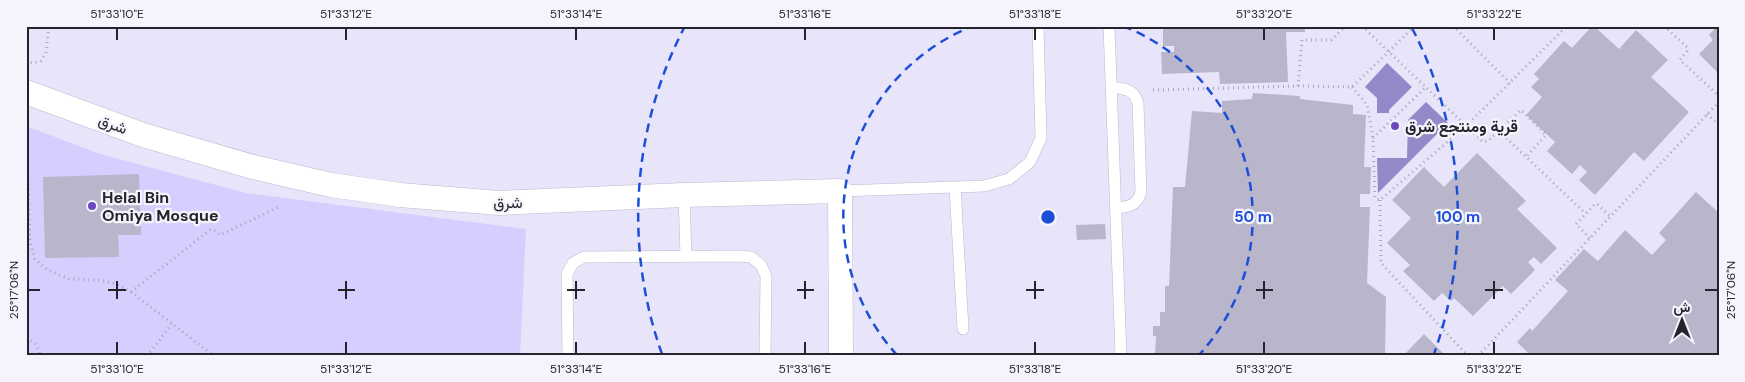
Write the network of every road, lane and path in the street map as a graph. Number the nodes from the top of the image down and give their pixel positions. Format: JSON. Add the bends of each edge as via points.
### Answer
{"nodes":[{"id":1,"x":50,"y":26,"type":"edge"},
{"id":2,"x":1038,"y":26,"type":"edge"},
{"id":3,"x":1110,"y":26,"type":"edge"},
{"id":4,"x":1346,"y":26,"type":"edge"},
{"id":5,"x":1362,"y":26,"type":"edge"},
{"id":6,"x":1415,"y":26,"type":"edge"},
{"id":7,"x":1453,"y":26,"type":"edge"},
{"id":8,"x":1567,"y":26,"type":"edge"},
{"id":9,"x":1666,"y":27,"type":"edge"},
{"id":10,"x":1389,"y":52,"type":"junction"},
{"id":11,"x":26,"y":61,"type":"edge"},
{"id":12,"x":1510,"y":83,"type":"junction"},
{"id":13,"x":1298,"y":86,"type":"junction"},
{"id":14,"x":1112,"y":87,"type":"junction"},
{"id":15,"x":1426,"y":87,"type":"junction"},
{"id":16,"x":1352,"y":88,"type":"junction"},
{"id":17,"x":1131,"y":91,"type":"junction"},
{"id":18,"x":26,"y":92,"type":"edge"},
{"id":19,"x":1719,"y":96,"type":"edge"},
{"id":20,"x":1719,"y":102,"type":"edge"},
{"id":21,"x":1707,"y":114,"type":"junction"},
{"id":22,"x":1719,"y":125,"type":"edge"},
{"id":23,"x":1466,"y":126,"type":"junction"},
{"id":24,"x":26,"y":129,"type":"edge"},
{"id":25,"x":1499,"y":131,"type":"junction"},
{"id":26,"x":1373,"y":138,"type":"junction"},
{"id":27,"x":1526,"y":156,"type":"junction"},
{"id":28,"x":955,"y":187,"type":"junction"},
{"id":29,"x":840,"y":191,"type":"junction"},
{"id":30,"x":684,"y":195,"type":"junction"},
{"id":31,"x":1380,"y":200,"type":"junction"},
{"id":32,"x":279,"y":207,"type":"dead end"},
{"id":33,"x":1116,"y":208,"type":"junction"},
{"id":34,"x":1586,"y":214,"type":"junction"},
{"id":35,"x":1610,"y":216,"type":"junction"},
{"id":36,"x":1590,"y":238,"type":"junction"},
{"id":37,"x":686,"y":256,"type":"junction"},
{"id":38,"x":131,"y":292,"type":"junction"},
{"id":39,"x":172,"y":324,"type":"junction"},
{"id":40,"x":963,"y":329,"type":"dead end"},
{"id":41,"x":26,"y":339,"type":"edge"},
{"id":42,"x":40,"y":356,"type":"edge"},
{"id":43,"x":147,"y":356,"type":"edge"},
{"id":44,"x":214,"y":356,"type":"edge"},
{"id":45,"x":568,"y":356,"type":"edge"},
{"id":46,"x":765,"y":356,"type":"edge"},
{"id":47,"x":840,"y":356,"type":"edge"},
{"id":48,"x":1121,"y":356,"type":"edge"},
{"id":49,"x":1468,"y":356,"type":"edge"},
{"id":50,"x":1478,"y":356,"type":"edge"}],
"edges":[{"from":1,"to":11,"type":"path","via":[[46,53],[41,61]]},
{"from":2,"to":28,"type":"lane","via":[[1041,138],[1030,162],[1009,179],[984,186]]},
{"from":3,"to":14,"type":"lane"},
{"from":4,"to":13,"type":"path","via":[[1331,40],[1302,40]]},
{"from":5,"to":10,"type":"path"},
{"from":6,"to":10,"type":"path"},
{"from":7,"to":12,"type":"path"},
{"from":8,"to":12,"type":"path"},
{"from":9,"to":19,"type":"path","via":[[1688,47],[1680,60]]},
{"from":10,"to":15,"type":"path"},
{"from":10,"to":16,"type":"path"},
{"from":12,"to":23,"type":"path"},
{"from":13,"to":16,"type":"path"},
{"from":13,"to":17,"type":"path"},
{"from":14,"to":17,"type":"lane"},
{"from":14,"to":33,"type":"lane"},
{"from":15,"to":23,"type":"path"},
{"from":15,"to":26,"type":"path"},
{"from":16,"to":26,"type":"path","via":[[1367,105]]},
{"from":17,"to":33,"type":"lane","via":[[1138,103],[1141,192],[1134,205]]},
{"from":18,"to":30,"type":"street","name":"شرق","via":[[144,135],[253,168],[331,185],[400,195],[499,203]]},
{"from":20,"to":21,"type":"path"},
{"from":21,"to":22,"type":"path"},
{"from":21,"to":35,"type":"path"},
{"from":23,"to":25,"type":"path","via":[[1483,142]]},
{"from":23,"to":31,"type":"path"},
{"from":24,"to":38,"type":"path","via":[[30,243],[35,259],[48,270],[69,279],[113,283]]},
{"from":25,"to":27,"type":"path"},
{"from":25,"to":27,"type":"path","via":[[1521,110],[1546,135]]},
{"from":26,"to":31,"type":"path","via":[[1375,198]]},
{"from":27,"to":34,"type":"path"},
{"from":28,"to":29,"type":"lane"},
{"from":28,"to":40,"type":"lane"},
{"from":29,"to":30,"type":"street","name":"شرق"},
{"from":29,"to":47,"type":"street"},
{"from":30,"to":37,"type":"lane"},
{"from":31,"to":49,"type":"path","via":[[1380,263]]},
{"from":32,"to":38,"type":"path","via":[[220,235],[210,230]]},
{"from":33,"to":48,"type":"lane"},
{"from":34,"to":35,"type":"path","via":[[1596,203]]},
{"from":34,"to":36,"type":"path","via":[[1576,226]]},
{"from":35,"to":36,"type":"path"},
{"from":36,"to":50,"type":"path"},
{"from":37,"to":45,"type":"lane","via":[[584,256],[573,263],[567,274]]},
{"from":37,"to":46,"type":"lane","via":[[752,257],[761,265],[766,276]]},
{"from":38,"to":39,"type":"path"},
{"from":39,"to":43,"type":"path"},
{"from":39,"to":44,"type":"path"},
{"from":41,"to":42,"type":"path","via":[[35,344]]}]}
